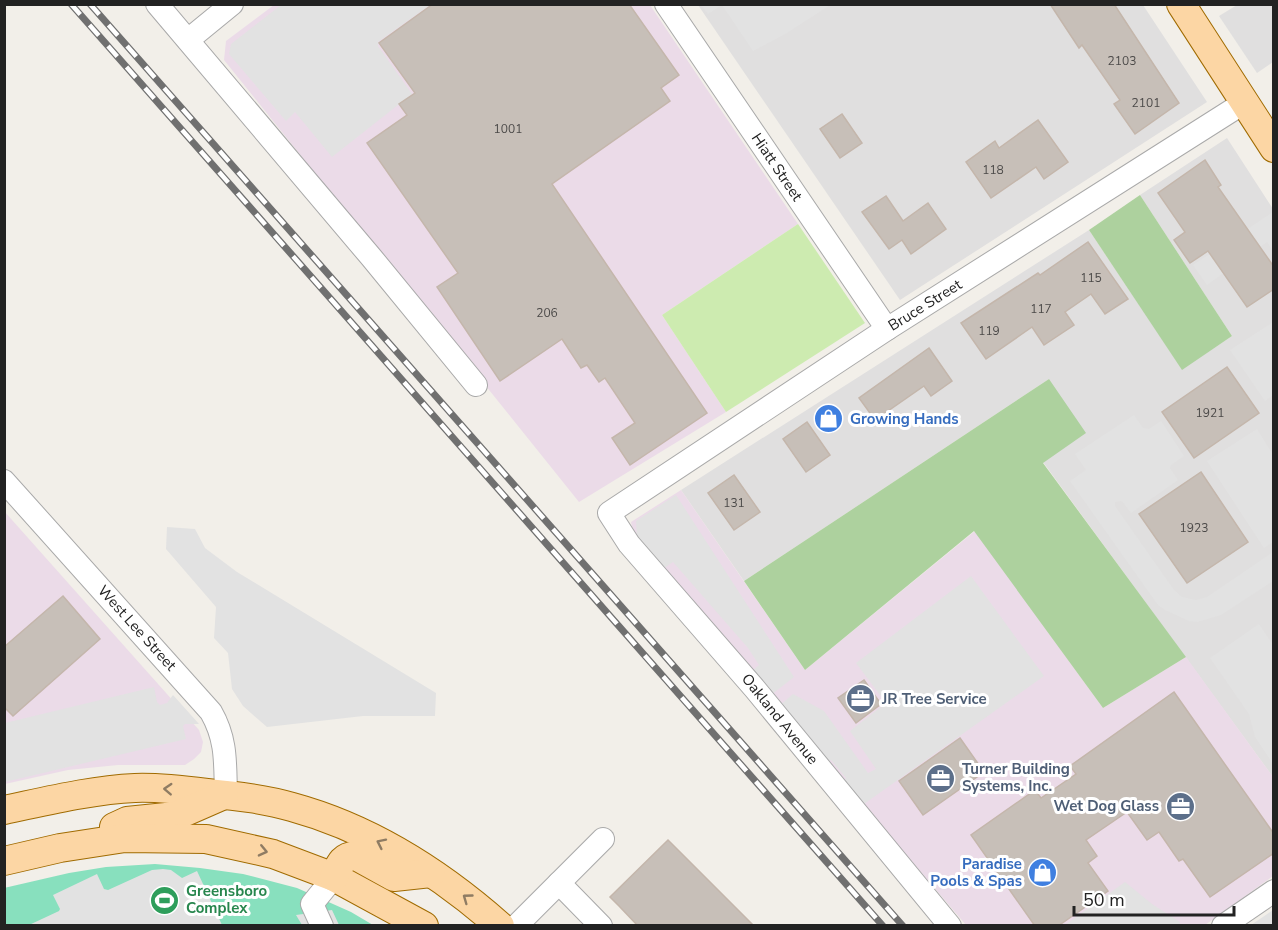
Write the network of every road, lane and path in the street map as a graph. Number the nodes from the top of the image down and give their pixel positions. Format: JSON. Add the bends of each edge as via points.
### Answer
{"nodes":[{"id":1,"x":157,"y":4,"type":"edge"},
{"id":2,"x":232,"y":4,"type":"edge"},
{"id":3,"x":666,"y":4,"type":"edge"},
{"id":4,"x":1186,"y":6,"type":"edge"},
{"id":5,"x":188,"y":40,"type":"junction"},
{"id":6,"x":1245,"y":102,"type":"junction"},
{"id":7,"x":1274,"y":148,"type":"edge"},
{"id":8,"x":887,"y":329,"type":"junction"},
{"id":9,"x":476,"y":385,"type":"dead end"},
{"id":10,"x":4,"y":481,"type":"edge"},
{"id":11,"x":609,"y":513,"type":"joint"},
{"id":12,"x":226,"y":795,"type":"junction"},
{"id":13,"x":4,"y":810,"type":"edge"},
{"id":14,"x":603,"y":839,"type":"dead end"},
{"id":15,"x":60,"y":848,"type":"junction"},
{"id":16,"x":4,"y":861,"type":"edge"},
{"id":17,"x":431,"y":873,"type":"junction"},
{"id":18,"x":334,"y":877,"type":"junction"},
{"id":19,"x":559,"y":883,"type":"junction"},
{"id":20,"x":1274,"y":891,"type":"edge"},
{"id":21,"x":423,"y":925,"type":"edge"},
{"id":22,"x":322,"y":926,"type":"edge"},
{"id":23,"x":500,"y":926,"type":"edge"},
{"id":24,"x":516,"y":926,"type":"edge"},
{"id":25,"x":602,"y":926,"type":"edge"},
{"id":26,"x":950,"y":926,"type":"edge"},
{"id":27,"x":1222,"y":926,"type":"edge"}],
"edges":[{"from":1,"to":5,"type":"street"},
{"from":2,"to":5,"type":"street"},
{"from":3,"to":8,"type":"street","name":"Hiatt Street"},
{"from":4,"to":6,"type":"main road"},
{"from":5,"to":9,"type":"street"},
{"from":6,"to":7,"type":"main road"},
{"from":6,"to":8,"type":"street","name":"Bruce Street"},
{"from":8,"to":11,"type":"street","name":"Bruce Street"},
{"from":10,"to":12,"type":"street","name":"West Lee Street","via":[[212,712],[224,742]]},
{"from":11,"to":26,"type":"street","name":"Oakland Avenue","via":[[629,544],[756,689]]},
{"from":12,"to":13,"type":"main road","one_way":true,"via":[[134,788]]},
{"from":12,"to":15,"type":"main road","via":[[176,816],[127,821]]},
{"from":17,"to":12,"type":"main road","one_way":true,"via":[[397,851],[336,822],[292,807]]},
{"from":14,"to":19,"type":"street"},
{"from":15,"to":16,"type":"main road"},
{"from":15,"to":18,"type":"main road","one_way":true,"via":[[124,838],[206,839],[273,854]]},
{"from":17,"to":18,"type":"main road","via":[[394,877],[350,855],[343,859]]},
{"from":23,"to":17,"type":"main road","one_way":true},
{"from":18,"to":21,"type":"main road"},
{"from":18,"to":22,"type":"street","via":[[312,904]]},
{"from":19,"to":24,"type":"street"},
{"from":19,"to":25,"type":"street"},
{"from":20,"to":27,"type":"street"}]}
